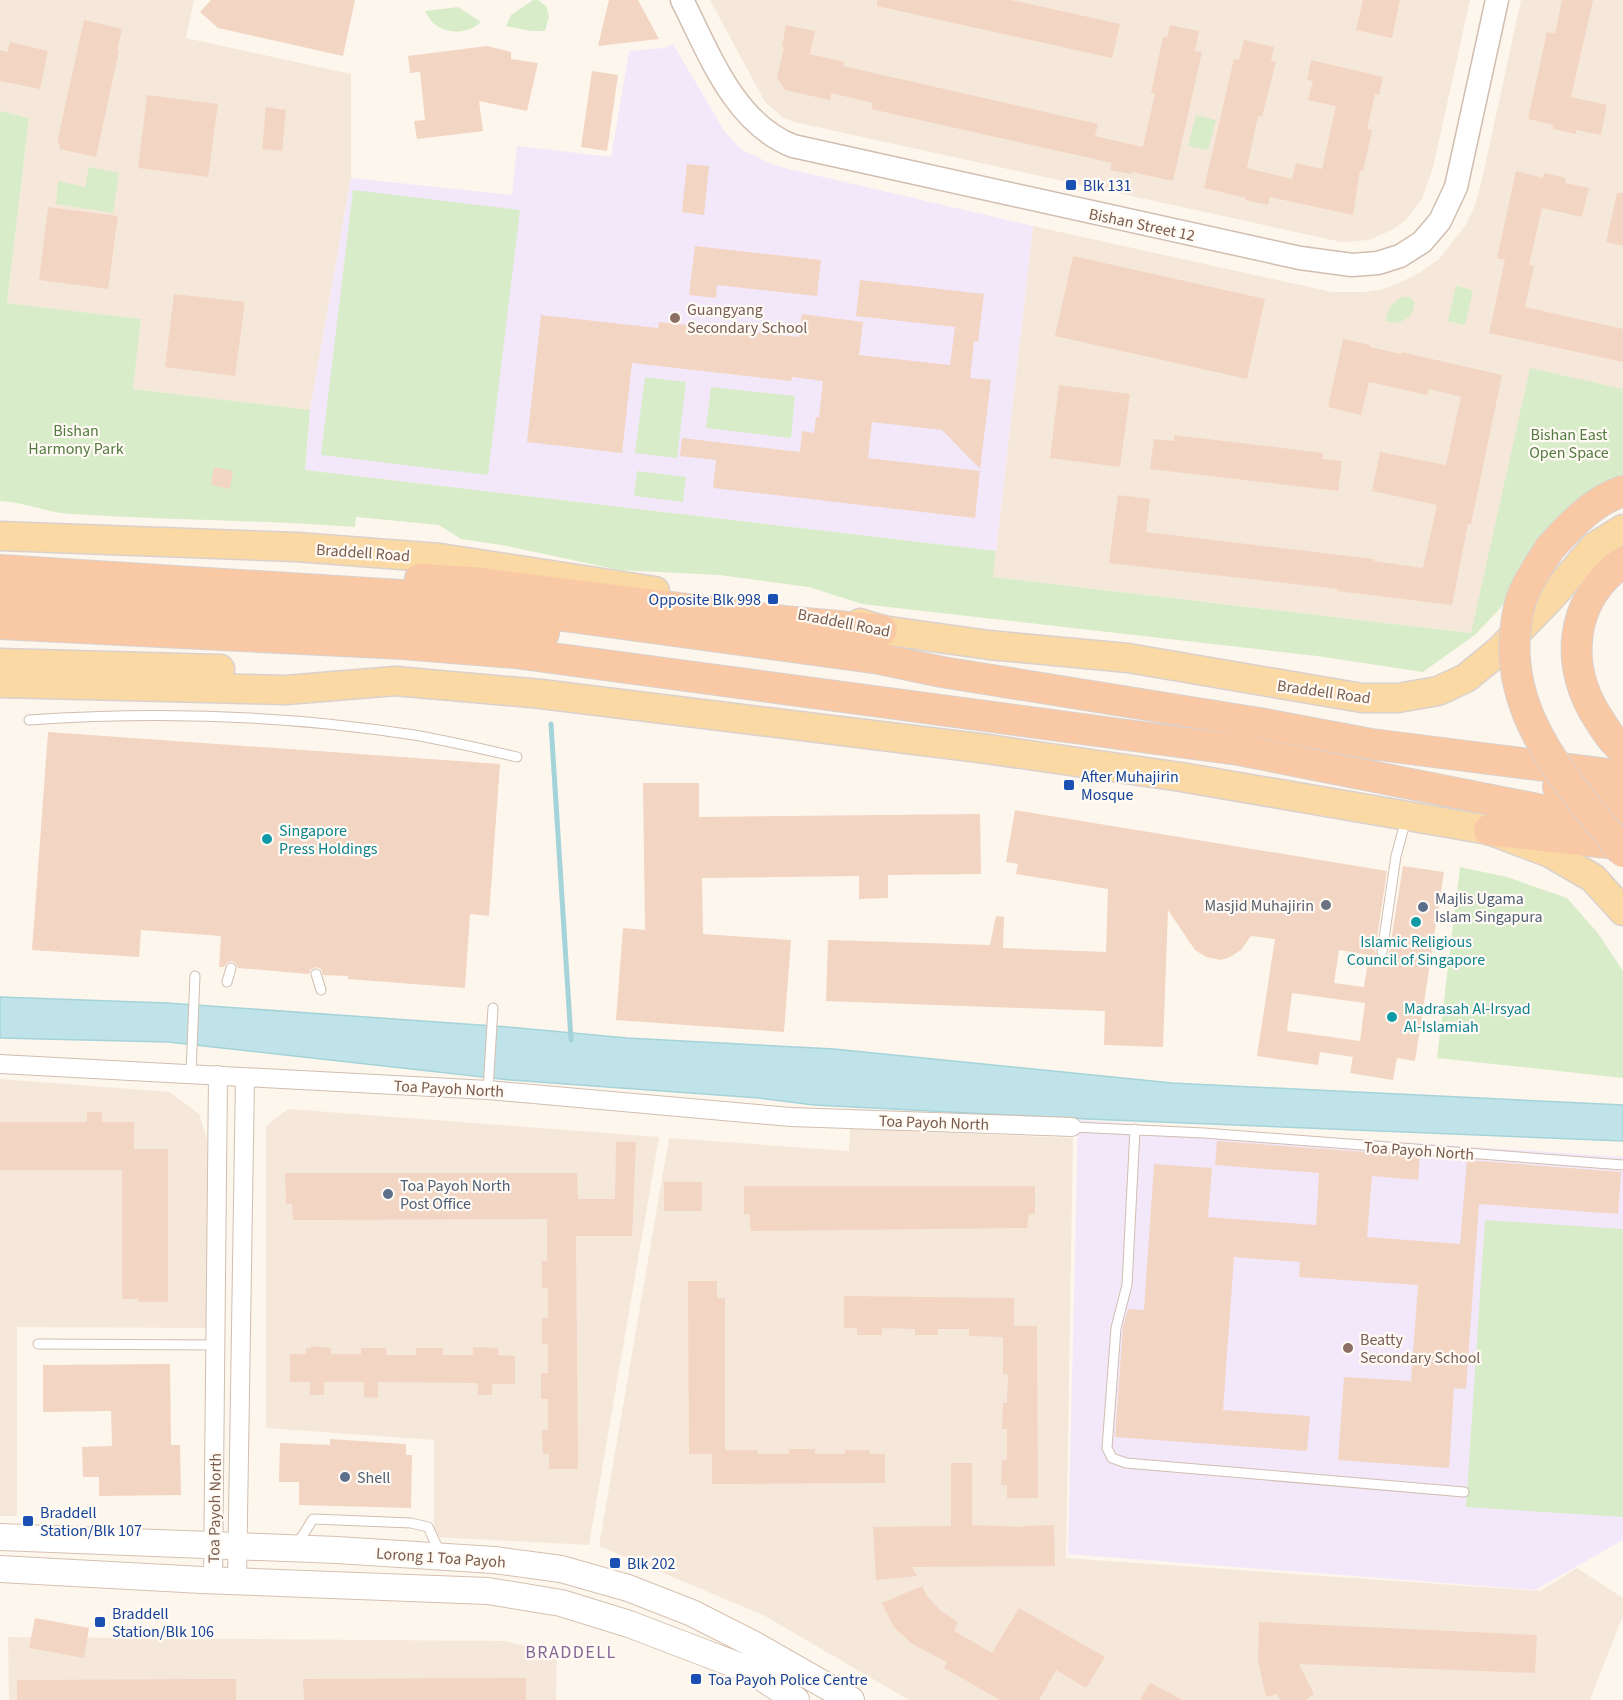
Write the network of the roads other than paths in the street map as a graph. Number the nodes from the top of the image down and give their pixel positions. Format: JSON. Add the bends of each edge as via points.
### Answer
{"nodes":[{"id":1,"x":682,"y":0,"type":"edge"},
{"id":2,"x":1497,"y":0,"type":"edge"},
{"id":3,"x":1623,"y":491,"type":"edge"},
{"id":4,"x":1623,"y":529,"type":"edge"},
{"id":5,"x":0,"y":536,"type":"edge"},
{"id":6,"x":1623,"y":562,"type":"edge"},
{"id":7,"x":0,"y":569,"type":"edge"},
{"id":8,"x":400,"y":586,"type":"junction"},
{"id":9,"x":0,"y":599,"type":"edge"},
{"id":10,"x":0,"y":624,"type":"edge"},
{"id":11,"x":882,"y":630,"type":"junction"},
{"id":12,"x":0,"y":663,"type":"edge"},
{"id":13,"x":922,"y":668,"type":"junction"},
{"id":14,"x":395,"y":681,"type":"junction"},
{"id":15,"x":0,"y":683,"type":"edge"},
{"id":16,"x":29,"y":720,"type":"dead end"},
{"id":17,"x":1371,"y":744,"type":"junction"},
{"id":18,"x":1623,"y":749,"type":"edge"},
{"id":19,"x":517,"y":757,"type":"dead end"},
{"id":20,"x":1623,"y":776,"type":"edge"},
{"id":21,"x":1623,"y":799,"type":"edge"},
{"id":22,"x":1406,"y":816,"type":"junction"},
{"id":23,"x":1623,"y":826,"type":"edge"},
{"id":24,"x":1489,"y":830,"type":"junction"},
{"id":25,"x":1623,"y":844,"type":"edge"},
{"id":26,"x":1623,"y":852,"type":"edge"},
{"id":27,"x":1623,"y":911,"type":"edge"},
{"id":28,"x":1382,"y":952,"type":"dead end"},
{"id":29,"x":231,"y":968,"type":"dead end"},
{"id":30,"x":316,"y":974,"type":"dead end"},
{"id":31,"x":195,"y":976,"type":"dead end"},
{"id":32,"x":227,"y":981,"type":"dead end"},
{"id":33,"x":321,"y":990,"type":"dead end"},
{"id":34,"x":493,"y":1008,"type":"dead end"},
{"id":35,"x":0,"y":1064,"type":"edge"},
{"id":36,"x":192,"y":1067,"type":"junction"},
{"id":37,"x":218,"y":1075,"type":"junction"},
{"id":38,"x":245,"y":1077,"type":"junction"},
{"id":39,"x":489,"y":1085,"type":"junction"},
{"id":40,"x":1072,"y":1127,"type":"joint"},
{"id":41,"x":1135,"y":1129,"type":"junction"},
{"id":42,"x":1623,"y":1165,"type":"edge"},
{"id":43,"x":38,"y":1344,"type":"dead end"},
{"id":44,"x":216,"y":1345,"type":"junction"},
{"id":45,"x":1464,"y":1492,"type":"dead end"},
{"id":46,"x":0,"y":1537,"type":"edge"},
{"id":47,"x":226,"y":1546,"type":"junction"},
{"id":48,"x":0,"y":1569,"type":"edge"},
{"id":49,"x":225,"y":1581,"type":"junction"},
{"id":50,"x":796,"y":1700,"type":"edge"},
{"id":51,"x":851,"y":1700,"type":"edge"}],
"edges":[{"from":1,"to":2,"type":"street","name":"Bishan Street 12","via":[[744,111],[777,140],[1289,255],[1352,265],[1400,256],[1422,242],[1440,221],[1456,187]]},
{"from":3,"to":26,"type":"highway","bridge":true,"via":[[1577,519],[1535,571],[1521,599],[1515,668],[1521,701],[1531,724],[1551,758]]},
{"from":4,"to":11,"type":"main road","name":"Braddell Road","via":[[1594,547],[1500,650],[1466,678],[1438,691],[1398,698],[1362,698],[1128,658]]},
{"from":5,"to":11,"type":"main road","name":"Braddell Road","via":[[297,547],[440,558],[823,616]]},
{"from":6,"to":18,"type":"highway","via":[[1592,593],[1576,641],[1576,663],[1590,708]]},
{"from":7,"to":8,"type":"highway","via":[[164,567]]},
{"from":8,"to":11,"type":"highway","via":[[472,582]]},
{"from":8,"to":13,"type":"highway","name":"Braddell Road","via":[[521,610]]},
{"from":9,"to":13,"type":"highway","via":[[398,619],[882,675]]},
{"from":10,"to":23,"type":"highway","via":[[515,653],[1239,750]]},
{"from":12,"to":14,"type":"main road","via":[[284,671]]},
{"from":13,"to":17,"type":"highway","name":"Braddell Road"},
{"from":14,"to":15,"type":"main road","via":[[286,690]]},
{"from":14,"to":22,"type":"main road","via":[[541,694],[987,748]]},
{"from":16,"to":19,"type":"lane","via":[[103,715],[224,716],[416,735]]},
{"from":17,"to":20,"type":"highway","name":"Braddell Road"},
{"from":17,"to":21,"type":"highway","name":"Braddell Road","via":[[1534,783]]},
{"from":22,"to":24,"type":"main road"},
{"from":22,"to":28,"type":"lane","via":[[1397,849]]},
{"from":24,"to":25,"type":"highway"},
{"from":24,"to":27,"type":"main road","via":[[1550,853],[1593,878]]},
{"from":29,"to":32,"type":"lane"},
{"from":30,"to":33,"type":"lane"},
{"from":31,"to":36,"type":"lane"},
{"from":34,"to":39,"type":"lane"},
{"from":35,"to":36,"type":"street","name":"Toa Payoh North"},
{"from":36,"to":37,"type":"street","name":"Toa Payoh North"},
{"from":37,"to":38,"type":"street","name":"Toa Payoh North"},
{"from":37,"to":44,"type":"street","name":"Toa Payoh North"},
{"from":38,"to":39,"type":"street","name":"Toa Payoh North"},
{"from":38,"to":47,"type":"street","name":"Toa Payoh North"},
{"from":39,"to":40,"type":"street","name":"Toa Payoh North","via":[[791,1117]]},
{"from":40,"to":41,"type":"lane","name":"Toa Payoh North"},
{"from":41,"to":42,"type":"lane","name":"Toa Payoh North"},
{"from":41,"to":45,"type":"lane","via":[[1127,1286],[1116,1328],[1107,1448],[1112,1458],[1126,1463]]},
{"from":43,"to":44,"type":"lane"},
{"from":44,"to":47,"type":"street","name":"Toa Payoh North"},
{"from":46,"to":47,"type":"main road","name":"Lorong 1 Toa Payoh"},
{"from":47,"to":49,"type":"street","name":"Toa Payoh North"},
{"from":47,"to":51,"type":"main road","name":"Lorong 1 Toa Payoh","via":[[494,1560],[561,1569],[628,1588],[692,1613]]},
{"from":48,"to":49,"type":"main road","name":"Lorong 1 Toa Payoh"},
{"from":49,"to":50,"type":"main road","name":"Lorong 1 Toa Payoh","via":[[488,1591],[561,1603],[629,1624],[752,1671]]}]}
